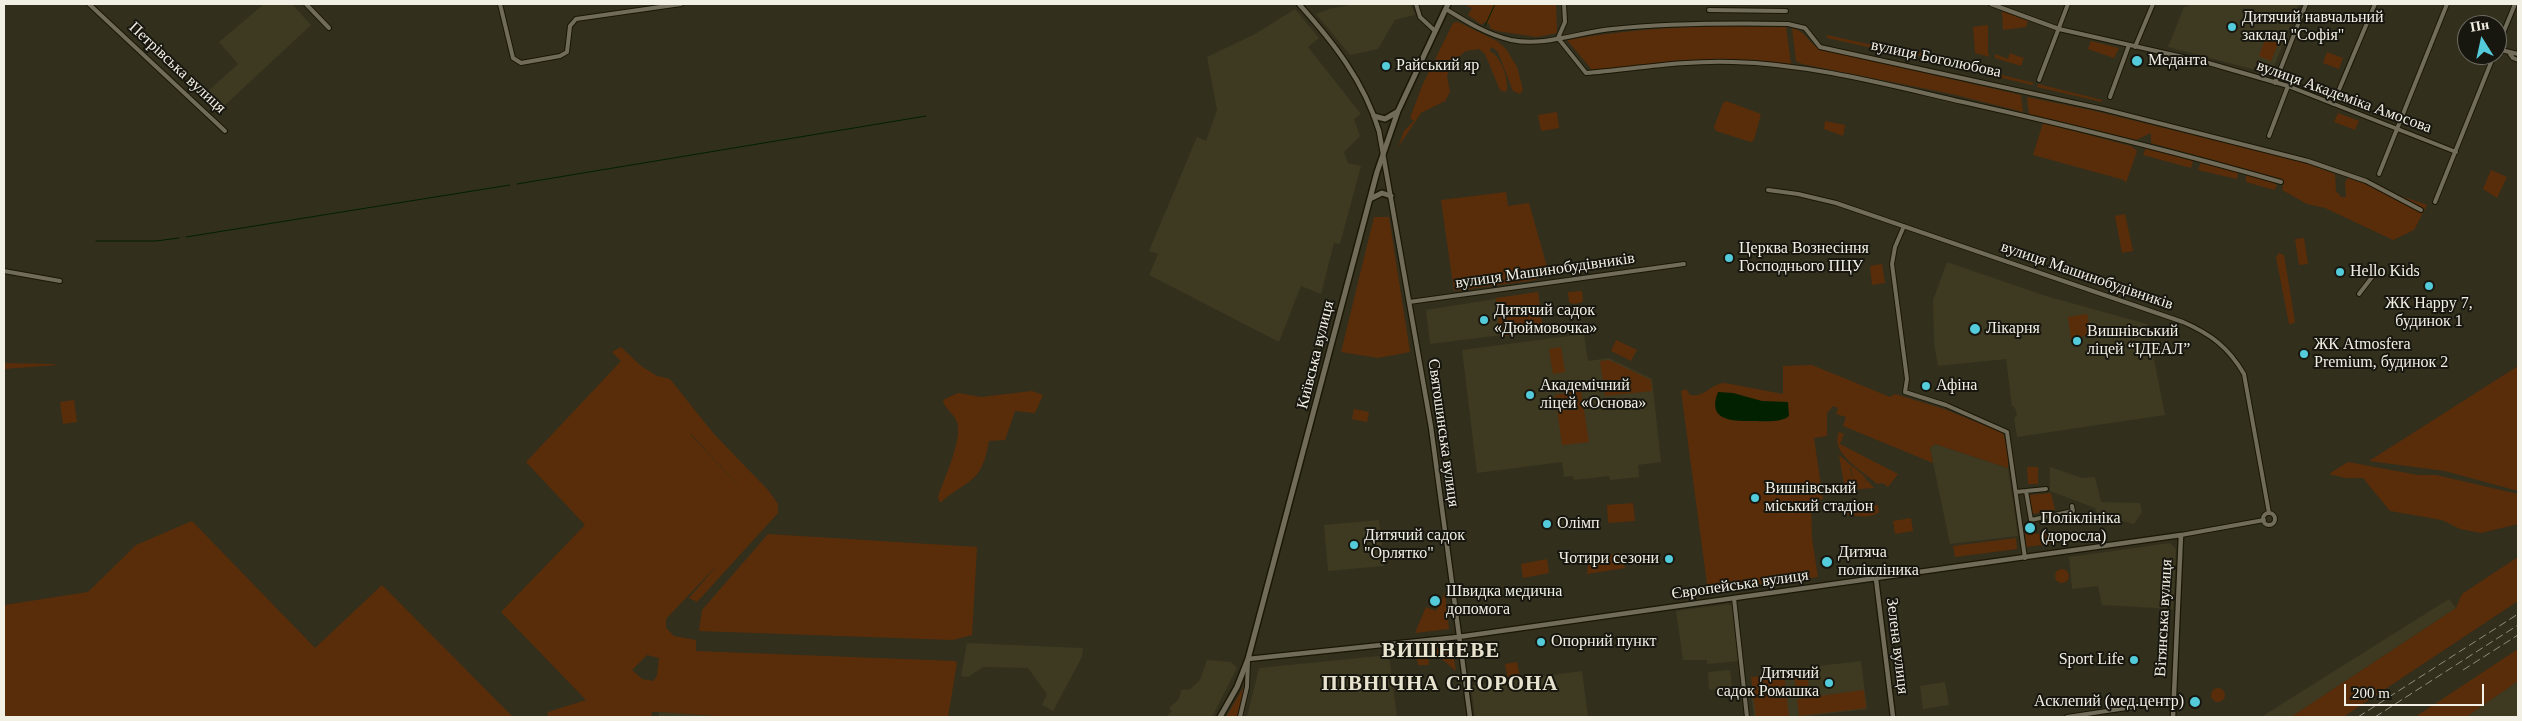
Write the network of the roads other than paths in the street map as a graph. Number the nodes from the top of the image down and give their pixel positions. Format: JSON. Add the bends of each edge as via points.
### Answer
{"nodes":[{"id":1,"x":88,"y":4,"type":"edge"},
{"id":2,"x":306,"y":4,"type":"edge"},
{"id":3,"x":500,"y":4,"type":"edge"},
{"id":4,"x":681,"y":4,"type":"edge"},
{"id":5,"x":1299,"y":4,"type":"edge"},
{"id":6,"x":1416,"y":4,"type":"edge"},
{"id":7,"x":1564,"y":4,"type":"edge"},
{"id":8,"x":1991,"y":4,"type":"edge"},
{"id":9,"x":2068,"y":4,"type":"edge"},
{"id":10,"x":2153,"y":4,"type":"edge"},
{"id":11,"x":2306,"y":4,"type":"edge"},
{"id":12,"x":2375,"y":4,"type":"edge"},
{"id":13,"x":2447,"y":4,"type":"edge"},
{"id":14,"x":2515,"y":4,"type":"edge"},
{"id":15,"x":1447,"y":6,"type":"edge"},
{"id":16,"x":1709,"y":10,"type":"dead end"},
{"id":17,"x":1786,"y":11,"type":"dead end"},
{"id":18,"x":2507,"y":24,"type":"edge"},
{"id":19,"x":330,"y":28,"type":"dead end"},
{"id":20,"x":2059,"y":29,"type":"junction"},
{"id":21,"x":1434,"y":30,"type":"junction"},
{"id":22,"x":1558,"y":38,"type":"junction"},
{"id":23,"x":2129,"y":45,"type":"junction"},
{"id":24,"x":2135,"y":46,"type":"junction"},
{"id":25,"x":2507,"y":53,"type":"edge"},
{"id":26,"x":2510,"y":54,"type":"junction"},
{"id":27,"x":2518,"y":54,"type":"edge"},
{"id":28,"x":2518,"y":60,"type":"edge"},
{"id":29,"x":2490,"y":65,"type":"edge"},
{"id":30,"x":2039,"y":80,"type":"dead end"},
{"id":31,"x":2274,"y":83,"type":"junction"},
{"id":32,"x":2288,"y":86,"type":"junction"},
{"id":33,"x":2110,"y":98,"type":"dead end"},
{"id":34,"x":2333,"y":104,"type":"junction"},
{"id":35,"x":1398,"y":111,"type":"junction"},
{"id":36,"x":1374,"y":116,"type":"junction"},
{"id":37,"x":2397,"y":130,"type":"junction"},
{"id":38,"x":226,"y":131,"type":"dead end"},
{"id":39,"x":2269,"y":136,"type":"dead end"},
{"id":40,"x":2456,"y":152,"type":"junction"},
{"id":41,"x":1383,"y":154,"type":"junction"},
{"id":42,"x":2379,"y":174,"type":"dead end"},
{"id":43,"x":2282,"y":182,"type":"dead end"},
{"id":44,"x":1768,"y":190,"type":"dead end"},
{"id":45,"x":1391,"y":196,"type":"junction"},
{"id":46,"x":1370,"y":199,"type":"junction"},
{"id":47,"x":2435,"y":202,"type":"dead end"},
{"id":48,"x":2421,"y":210,"type":"dead end"},
{"id":49,"x":1904,"y":226,"type":"junction"},
{"id":50,"x":1684,"y":264,"type":"dead end"},
{"id":51,"x":4,"y":271,"type":"edge"},
{"id":52,"x":2376,"y":272,"type":"dead end"},
{"id":53,"x":60,"y":281,"type":"dead end"},
{"id":54,"x":2359,"y":294,"type":"dead end"},
{"id":55,"x":1409,"y":302,"type":"junction"},
{"id":56,"x":2046,"y":489,"type":"dead end"},
{"id":57,"x":2026,"y":491,"type":"junction"},
{"id":58,"x":2016,"y":492,"type":"junction"},
{"id":59,"x":2072,"y":506,"type":"dead end"},
{"id":60,"x":2269,"y":513,"type":"junction"},
{"id":61,"x":2264,"y":520,"type":"junction"},
{"id":62,"x":2181,"y":535,"type":"junction"},
{"id":63,"x":2025,"y":558,"type":"junction"},
{"id":64,"x":1876,"y":578,"type":"junction"},
{"id":65,"x":1734,"y":598,"type":"junction"},
{"id":66,"x":1458,"y":637,"type":"junction"},
{"id":67,"x":1248,"y":659,"type":"junction"},
{"id":68,"x":2173,"y":701,"type":"junction"},
{"id":69,"x":1220,"y":717,"type":"edge"},
{"id":70,"x":1240,"y":717,"type":"edge"},
{"id":71,"x":1470,"y":717,"type":"edge"},
{"id":72,"x":1747,"y":717,"type":"edge"},
{"id":73,"x":1893,"y":717,"type":"edge"},
{"id":74,"x":2067,"y":717,"type":"edge"},
{"id":75,"x":2173,"y":717,"type":"edge"}],
"edges":[{"from":1,"to":38,"type":"street","name":"Петрівська вулиця"},
{"from":2,"to":19,"type":"street"},
{"from":3,"to":4,"type":"street","via":[[513,58],[521,63],[567,52],[570,26],[576,19]]},
{"from":5,"to":36,"type":"street","name":"Святошинська вулиця","via":[[1346,60]]},
{"from":6,"to":21,"type":"street","via":[[1420,17]]},
{"from":7,"to":22,"type":"street","via":[[1565,22]]},
{"from":8,"to":20,"type":"street","name":"вулиця Академіка Амосова"},
{"from":9,"to":20,"type":"street"},
{"from":10,"to":24,"type":"street"},
{"from":11,"to":31,"type":"street"},
{"from":12,"to":34,"type":"street"},
{"from":13,"to":37,"type":"street"},
{"from":14,"to":18,"type":"street"},
{"from":15,"to":21,"type":"main road","name":"Київська вулиця"},
{"from":15,"to":22,"type":"street","name":"вулиця Боголюбова","via":[[1481,31],[1504,38],[1530,42]]},
{"from":16,"to":17,"type":"street"},
{"from":20,"to":23,"type":"street","name":"вулиця Академіка Амосова"},
{"from":20,"to":30,"type":"street"},
{"from":21,"to":35,"type":"main road","name":"Київська вулиця"},
{"from":22,"to":43,"type":"street","via":[[1586,73],[1732,62],[1787,67],[1999,110]]},
{"from":22,"to":48,"type":"street","name":"вулиця Боголюбова","via":[[1662,24],[1788,24],[1805,28],[1820,47],[2104,109],[2308,161],[2366,181]]},
{"from":23,"to":24,"type":"street","name":"вулиця Академіка Амосова"},
{"from":23,"to":33,"type":"street"},
{"from":24,"to":31,"type":"street","name":"вулиця Академіка Амосова","via":[[2205,62]]},
{"from":25,"to":26,"type":"street"},
{"from":26,"to":27,"type":"street"},
{"from":26,"to":28,"type":"street"},
{"from":29,"to":40,"type":"street"},
{"from":31,"to":32,"type":"street","name":"вулиця Академіка Амосова"},
{"from":32,"to":34,"type":"street","name":"вулиця Академіка Амосова"},
{"from":32,"to":39,"type":"street"},
{"from":34,"to":37,"type":"street","name":"вулиця Академіка Амосова"},
{"from":35,"to":36,"type":"main road","via":[[1385,119]]},
{"from":35,"to":41,"type":"main road","name":"Київська вулиця"},
{"from":36,"to":41,"type":"street","name":"Святошинська вулиця"},
{"from":37,"to":40,"type":"street","name":"вулиця Академіка Амосова"},
{"from":37,"to":42,"type":"street"},
{"from":40,"to":47,"type":"street"},
{"from":41,"to":45,"type":"street","name":"Святошинська вулиця"},
{"from":41,"to":46,"type":"main road","name":"Київська вулиця"},
{"from":44,"to":49,"type":"street","name":"вулиця Машинобудівників","via":[[1827,201]]},
{"from":45,"to":46,"type":"main road","via":[[1382,193]]},
{"from":45,"to":55,"type":"street","name":"Святошинська вулиця"},
{"from":46,"to":67,"type":"main road","name":"Київська вулиця"},
{"from":49,"to":58,"type":"street","via":[[1892,264],[1907,379],[1905,392],[1954,408],[2007,432]]},
{"from":49,"to":60,"type":"street","name":"вулиця Машинобудівників","via":[[2183,322],[2213,337],[2234,356],[2244,374]]},
{"from":50,"to":55,"type":"street","name":"вулиця Машинобудівників"},
{"from":51,"to":53,"type":"street"},
{"from":52,"to":54,"type":"street"},
{"from":55,"to":66,"type":"street","name":"Святошинська вулиця","via":[[1433,443]]},
{"from":56,"to":57,"type":"street"},
{"from":57,"to":58,"type":"street"},
{"from":57,"to":59,"type":"street","via":[[2031,520],[2073,511]]},
{"from":58,"to":63,"type":"street"},
{"from":60,"to":61,"type":"street"},
{"from":60,"to":61,"type":"street","via":[[2275,518],[2274,523],[2269,525]]},
{"from":61,"to":62,"type":"street","name":"Європейська вулиця"},
{"from":62,"to":63,"type":"street","name":"Європейська вулиця"},
{"from":62,"to":68,"type":"street","name":"Вітянська вулиця"},
{"from":63,"to":64,"type":"street","name":"Європейська вулиця"},
{"from":64,"to":65,"type":"street","name":"Європейська вулиця"},
{"from":64,"to":73,"type":"street","name":"Зелена вулиця"},
{"from":65,"to":66,"type":"street","name":"Європейська вулиця"},
{"from":65,"to":72,"type":"street"},
{"from":66,"to":67,"type":"street","name":"Європейська вулиця"},
{"from":66,"to":71,"type":"street","name":"Святошинська вулиця"},
{"from":67,"to":69,"type":"main road","name":"Київська вулиця"},
{"from":67,"to":70,"type":"street","via":[[1248,687]]},
{"from":68,"to":74,"type":"street","name":"Вітянська вулиця"},
{"from":68,"to":75,"type":"street","name":"Вітянська вулиця"}]}
